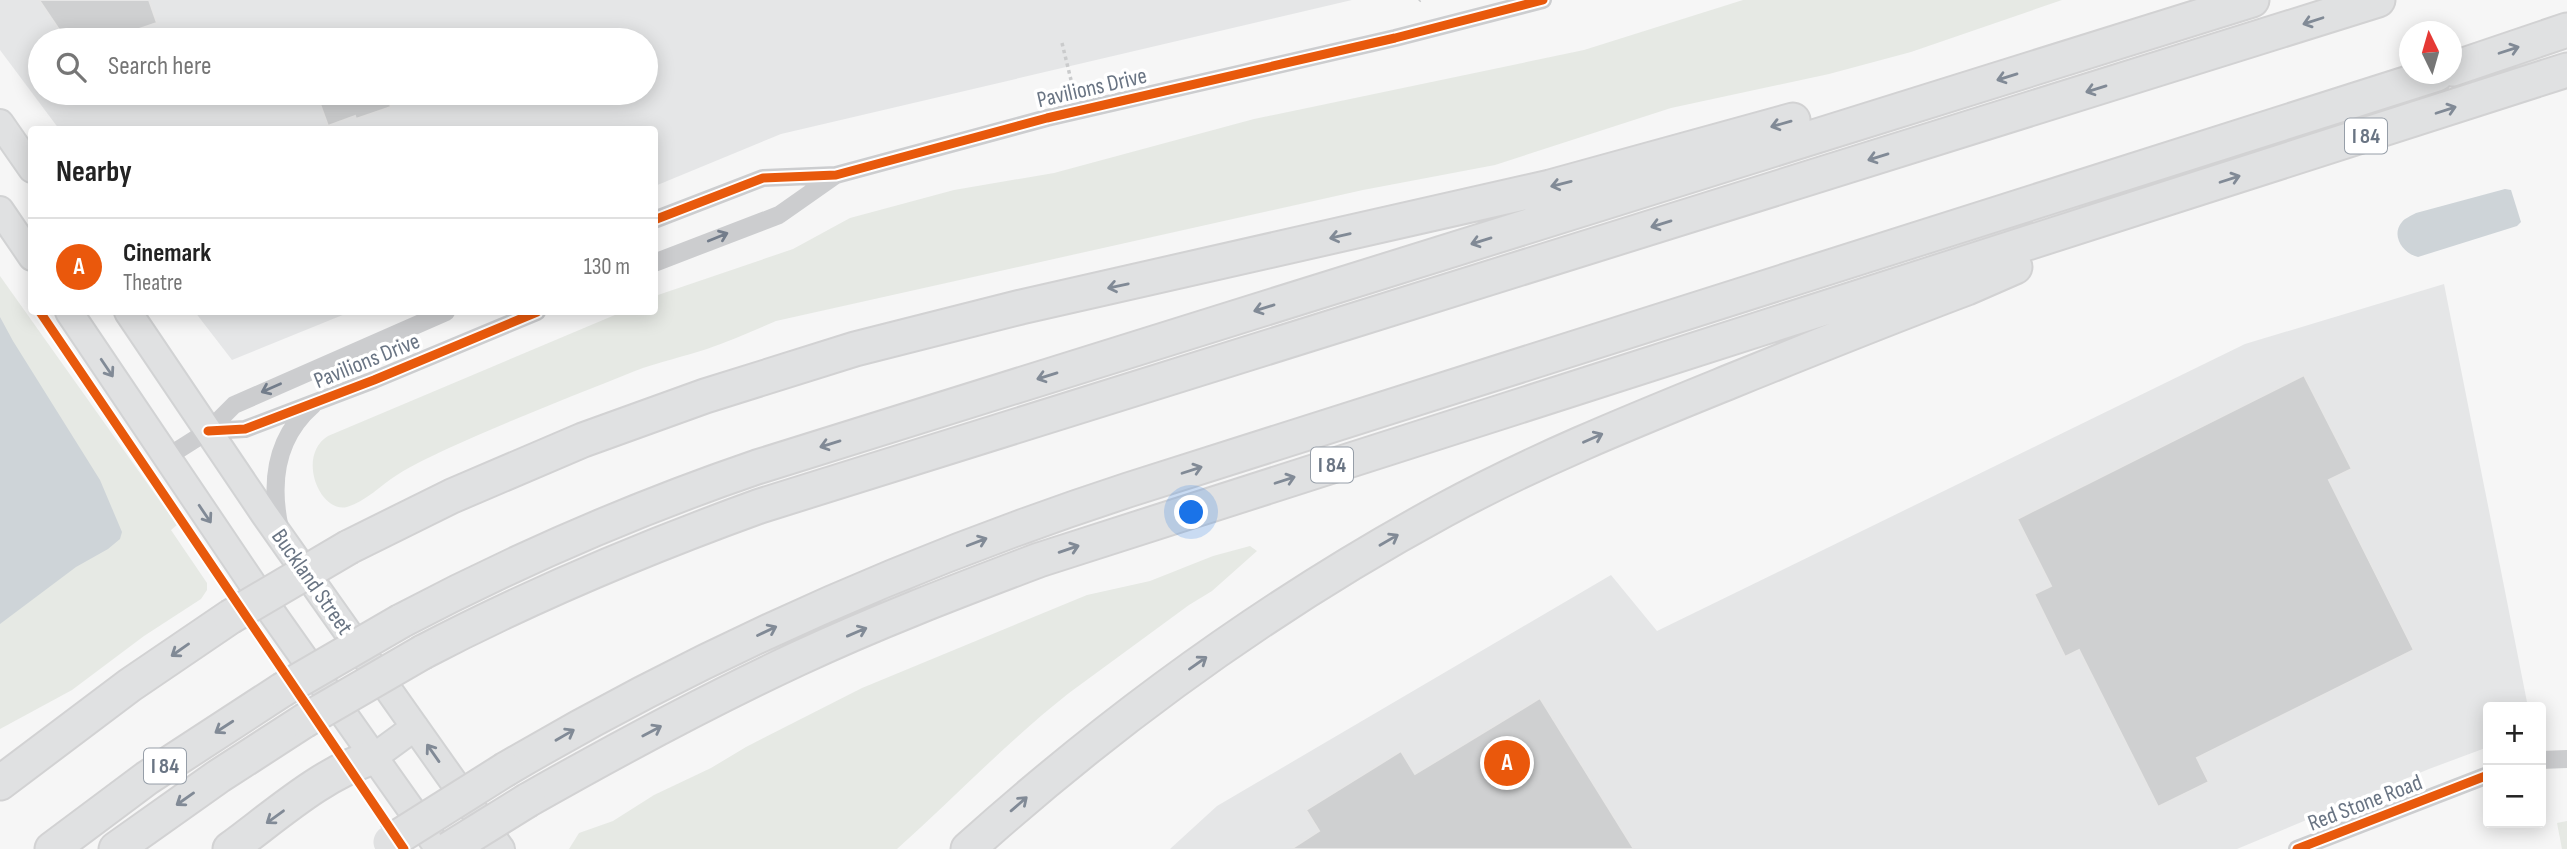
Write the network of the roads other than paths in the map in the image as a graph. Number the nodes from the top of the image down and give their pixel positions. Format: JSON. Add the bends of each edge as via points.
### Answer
{"nodes":[{"id":1,"x":1543,"y":0,"type":"edge"},
{"id":2,"x":2252,"y":0,"type":"edge"},
{"id":3,"x":2378,"y":0,"type":"edge"},
{"id":4,"x":2567,"y":30,"type":"edge"},
{"id":5,"x":2462,"y":66,"type":"edge"},
{"id":6,"x":2567,"y":70,"type":"edge"},
{"id":7,"x":2406,"y":84,"type":"edge"},
{"id":8,"x":1921,"y":104,"type":"junction"},
{"id":9,"x":0,"y":123,"type":"edge"},
{"id":10,"x":28,"y":163,"type":"edge"},
{"id":11,"x":836,"y":175,"type":"junction"},
{"id":12,"x":2165,"y":200,"type":"junction"},
{"id":13,"x":0,"y":210,"type":"edge"},
{"id":14,"x":658,"y":218,"type":"edge"},
{"id":15,"x":28,"y":251,"type":"edge"},
{"id":16,"x":658,"y":261,"type":"edge"},
{"id":17,"x":71,"y":315,"type":"edge"},
{"id":18,"x":130,"y":315,"type":"edge"},
{"id":19,"x":439,"y":315,"type":"edge"},
{"id":20,"x":530,"y":315,"type":"edge"},
{"id":21,"x":319,"y":401,"type":"junction"},
{"id":22,"x":208,"y":431,"type":"junction"},
{"id":23,"x":167,"y":457,"type":"junction"},
{"id":24,"x":283,"y":541,"type":"junction"},
{"id":25,"x":130,"y":685,"type":"junction"},
{"id":26,"x":415,"y":727,"type":"junction"},
{"id":27,"x":0,"y":757,"type":"edge"},
{"id":28,"x":374,"y":757,"type":"junction"},
{"id":29,"x":2567,"y":759,"type":"edge"},
{"id":30,"x":2546,"y":760,"type":"edge"},
{"id":31,"x":2483,"y":777,"type":"edge"},
{"id":32,"x":0,"y":783,"type":"edge"},
{"id":33,"x":385,"y":846,"type":"edge"},
{"id":34,"x":52,"y":849,"type":"edge"},
{"id":35,"x":116,"y":849,"type":"edge"},
{"id":36,"x":230,"y":849,"type":"edge"},
{"id":37,"x":268,"y":849,"type":"edge"},
{"id":38,"x":439,"y":849,"type":"edge"},
{"id":39,"x":449,"y":849,"type":"edge"},
{"id":40,"x":501,"y":849,"type":"edge"},
{"id":41,"x":968,"y":849,"type":"edge"},
{"id":42,"x":2297,"y":849,"type":"edge"}],
"edges":[{"from":1,"to":11,"type":"street","name":"Pavilions Drive","via":[[1035,121]]},
{"from":2,"to":8,"type":"highway","number":"I 84","one_way":true},
{"from":3,"to":35,"type":"highway","one_way":true,"bridge":true,"via":[[760,506],[675,537],[423,652],[304,721]]},
{"from":5,"to":4,"type":"highway","one_way":true},
{"from":12,"to":6,"type":"highway","number":"I 84","one_way":true},
{"from":33,"to":7,"type":"highway","one_way":true,"bridge":true,"via":[[506,769],[660,683],[868,585],[1003,532]]},
{"from":8,"to":25,"type":"highway","one_way":true,"bridge":true,"via":[[1802,118],[1550,187],[855,349],[705,396],[583,440],[452,496],[349,547],[230,617]]},
{"from":8,"to":34,"type":"highway","number":"I 84","one_way":true,"bridge":true,"via":[[757,467],[663,502],[488,577],[401,621],[282,690],[147,778]]},
{"from":9,"to":10,"type":"main road"},
{"from":11,"to":14,"type":"street","name":"Pavilions Drive","via":[[763,178]]},
{"from":16,"to":11,"type":"street","name":"Pavilions Drive","one_way":true,"via":[[779,215]]},
{"from":39,"to":12,"type":"highway","number":"I 84","one_way":true,"bridge":true,"via":[[669,722],[799,658],[1039,560]]},
{"from":41,"to":12,"type":"highway","one_way":true,"via":[[1084,748],[1192,667],[1301,593],[1445,509],[1606,432],[1967,288]]},
{"from":13,"to":15,"type":"main road"},
{"from":17,"to":23,"type":"main road","one_way":true},
{"from":18,"to":22,"type":"main road","name":"Buckland Street"},
{"from":19,"to":22,"type":"street","name":"Pavilions Drive","one_way":true,"via":[[234,405]]},
{"from":20,"to":21,"type":"street","name":"Pavilions Drive"},
{"from":21,"to":22,"type":"street","name":"Pavilions Drive","via":[[245,429]]},
{"from":21,"to":24,"type":"street","name":"Pavilions Drive","via":[[293,426],[278,458],[276,506]]},
{"from":22,"to":23,"type":"street","name":"Pavilions Drive"},
{"from":22,"to":24,"type":"main road","name":"Buckland Street"},
{"from":23,"to":28,"type":"main road","one_way":true},
{"from":24,"to":26,"type":"main road","name":"Buckland Street"},
{"from":25,"to":27,"type":"highway","via":[[81,705]]},
{"from":25,"to":32,"type":"highway"},
{"from":26,"to":28,"type":"main road"},
{"from":40,"to":26,"type":"main road","name":"Buckland Street","one_way":true},
{"from":28,"to":36,"type":"highway","one_way":true,"via":[[332,775]]},
{"from":28,"to":37,"type":"highway","via":[[346,792]]},
{"from":28,"to":38,"type":"main road"},
{"from":29,"to":30,"type":"street"},
{"from":31,"to":42,"type":"street","name":"Red Stone Road"}]}
